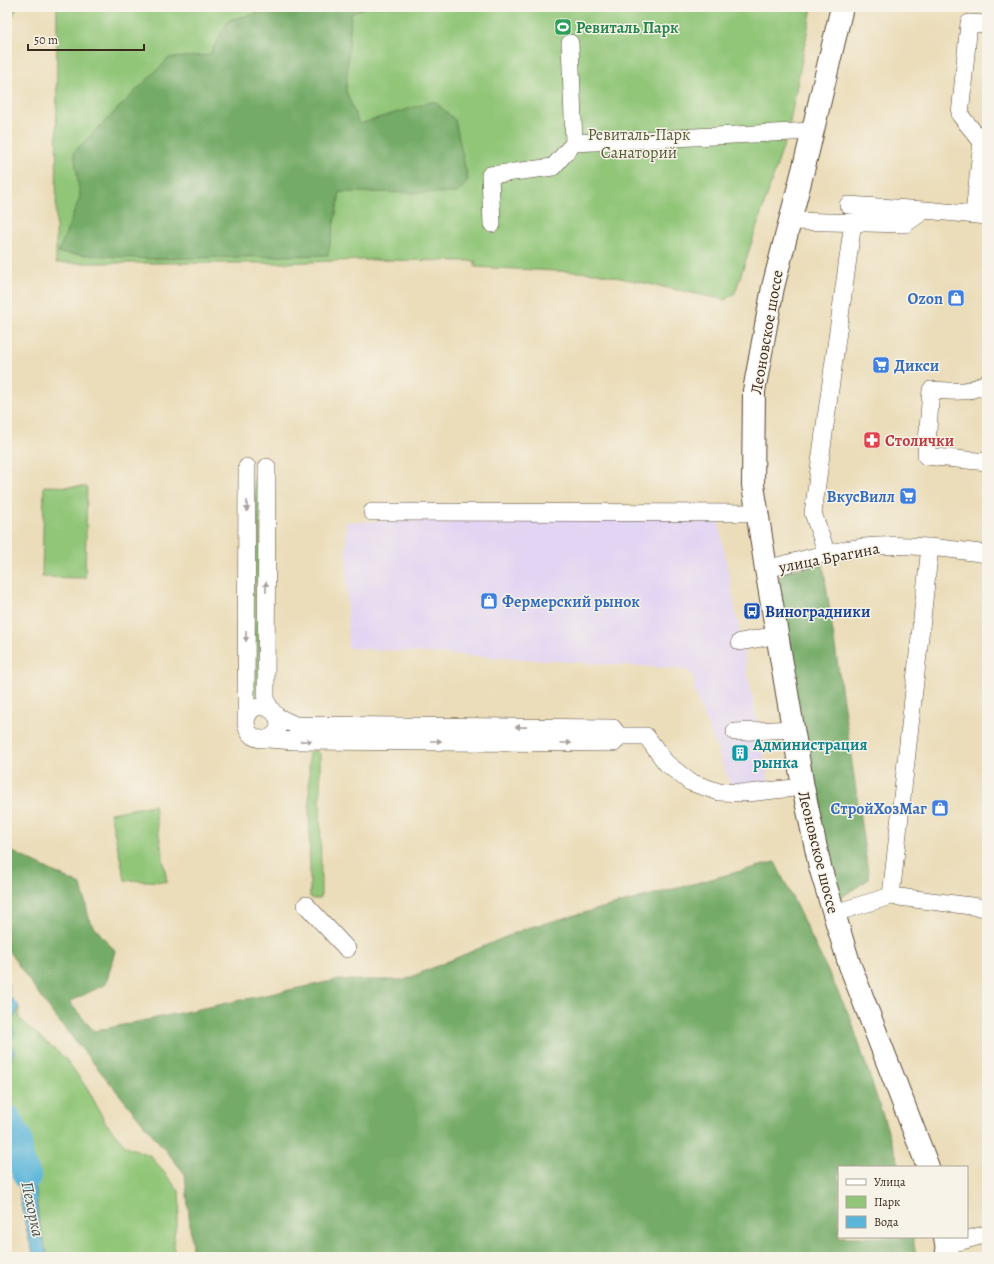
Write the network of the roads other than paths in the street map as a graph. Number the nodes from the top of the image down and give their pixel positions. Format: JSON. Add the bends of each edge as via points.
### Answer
{"nodes":[{"id":1,"x":842,"y":7,"type":"edge"},
{"id":2,"x":987,"y":24,"type":"edge"},
{"id":3,"x":570,"y":43,"type":"dead end"},
{"id":4,"x":813,"y":131,"type":"junction"},
{"id":5,"x":574,"y":143,"type":"junction"},
{"id":6,"x":848,"y":205,"type":"dead end"},
{"id":7,"x":925,"y":210,"type":"junction"},
{"id":8,"x":981,"y":215,"type":"edge"},
{"id":9,"x":790,"y":221,"type":"junction"},
{"id":10,"x":853,"y":222,"type":"junction"},
{"id":11,"x":492,"y":224,"type":"dead end"},
{"id":12,"x":987,"y":382,"type":"edge"},
{"id":13,"x":987,"y":462,"type":"edge"},
{"id":14,"x":248,"y":467,"type":"dead end"},
{"id":15,"x":266,"y":467,"type":"dead end"},
{"id":16,"x":372,"y":512,"type":"dead end"},
{"id":17,"x":758,"y":513,"type":"junction"},
{"id":18,"x":930,"y":547,"type":"junction"},
{"id":19,"x":827,"y":554,"type":"junction"},
{"id":20,"x":987,"y":554,"type":"edge"},
{"id":21,"x":766,"y":569,"type":"junction"},
{"id":22,"x":777,"y":635,"type":"junction"},
{"id":23,"x":740,"y":642,"type":"dead end"},
{"id":24,"x":274,"y":713,"type":"junction"},
{"id":25,"x":246,"y":724,"type":"junction"},
{"id":26,"x":793,"y":729,"type":"junction"},
{"id":27,"x":735,"y":732,"type":"dead end"},
{"id":28,"x":619,"y":736,"type":"junction"},
{"id":29,"x":268,"y":739,"type":"junction"},
{"id":30,"x":803,"y":787,"type":"junction"},
{"id":31,"x":891,"y":896,"type":"junction"},
{"id":32,"x":306,"y":905,"type":"dead end"},
{"id":33,"x":987,"y":908,"type":"edge"},
{"id":34,"x":834,"y":913,"type":"junction"},
{"id":35,"x":347,"y":949,"type":"dead end"},
{"id":36,"x":928,"y":1166,"type":"edge"},
{"id":37,"x":987,"y":1234,"type":"edge"},
{"id":38,"x":947,"y":1246,"type":"edge"}],
"edges":[{"from":1,"to":4,"type":"main road","name":"Леоновское шоссе"},
{"from":2,"to":8,"type":"street","via":[[969,22],[960,114],[982,142]]},
{"from":3,"to":5,"type":"street"},
{"from":4,"to":5,"type":"street"},
{"from":4,"to":9,"type":"main road","name":"Леоновское шоссе"},
{"from":5,"to":11,"type":"street","via":[[553,167],[490,175]]},
{"from":6,"to":7,"type":"street"},
{"from":7,"to":8,"type":"street"},
{"from":7,"to":10,"type":"street","via":[[905,224]]},
{"from":9,"to":10,"type":"street"},
{"from":9,"to":17,"type":"main road","name":"Леоновское шоссе","via":[[773,287],[754,391],[754,485]]},
{"from":10,"to":19,"type":"street","via":[[813,513]]},
{"from":12,"to":13,"type":"street","via":[[977,388],[956,392],[930,390],[926,456]]},
{"from":14,"to":25,"type":"street","one_way":true},
{"from":24,"to":15,"type":"street","one_way":true,"via":[[266,701]]},
{"from":16,"to":17,"type":"street"},
{"from":17,"to":21,"type":"main road","name":"Леоновское шоссе"},
{"from":18,"to":19,"type":"street","name":"улица Брагина","via":[[876,546]]},
{"from":18,"to":20,"type":"street","name":"улица Брагина"},
{"from":18,"to":31,"type":"street"},
{"from":19,"to":21,"type":"street","name":"улица Брагина"},
{"from":21,"to":22,"type":"main road","name":"Леоновское шоссе"},
{"from":22,"to":23,"type":"street"},
{"from":22,"to":26,"type":"main road","name":"Леоновское шоссе"},
{"from":24,"to":25,"type":"street","via":[[263,707],[255,708],[248,714]]},
{"from":28,"to":24,"type":"street","one_way":true,"via":[[613,728],[295,725]]},
{"from":24,"to":29,"type":"street","via":[[279,726],[275,734]]},
{"from":25,"to":29,"type":"street","via":[[249,733],[258,739]]},
{"from":26,"to":27,"type":"street"},
{"from":26,"to":30,"type":"main road","name":"Леоновское шоссе"},
{"from":29,"to":28,"type":"street","one_way":true,"via":[[614,743]]},
{"from":28,"to":30,"type":"street","via":[[646,736],[666,763],[690,782],[719,792],[748,793]]},
{"from":30,"to":34,"type":"main road","name":"Леоновское шоссе","via":[[820,867]]},
{"from":31,"to":33,"type":"street"},
{"from":31,"to":34,"type":"street"},
{"from":32,"to":35,"type":"street"},
{"from":34,"to":36,"type":"main road","name":"Леоновское шоссе","via":[[849,963]]},
{"from":37,"to":38,"type":"street"}]}
